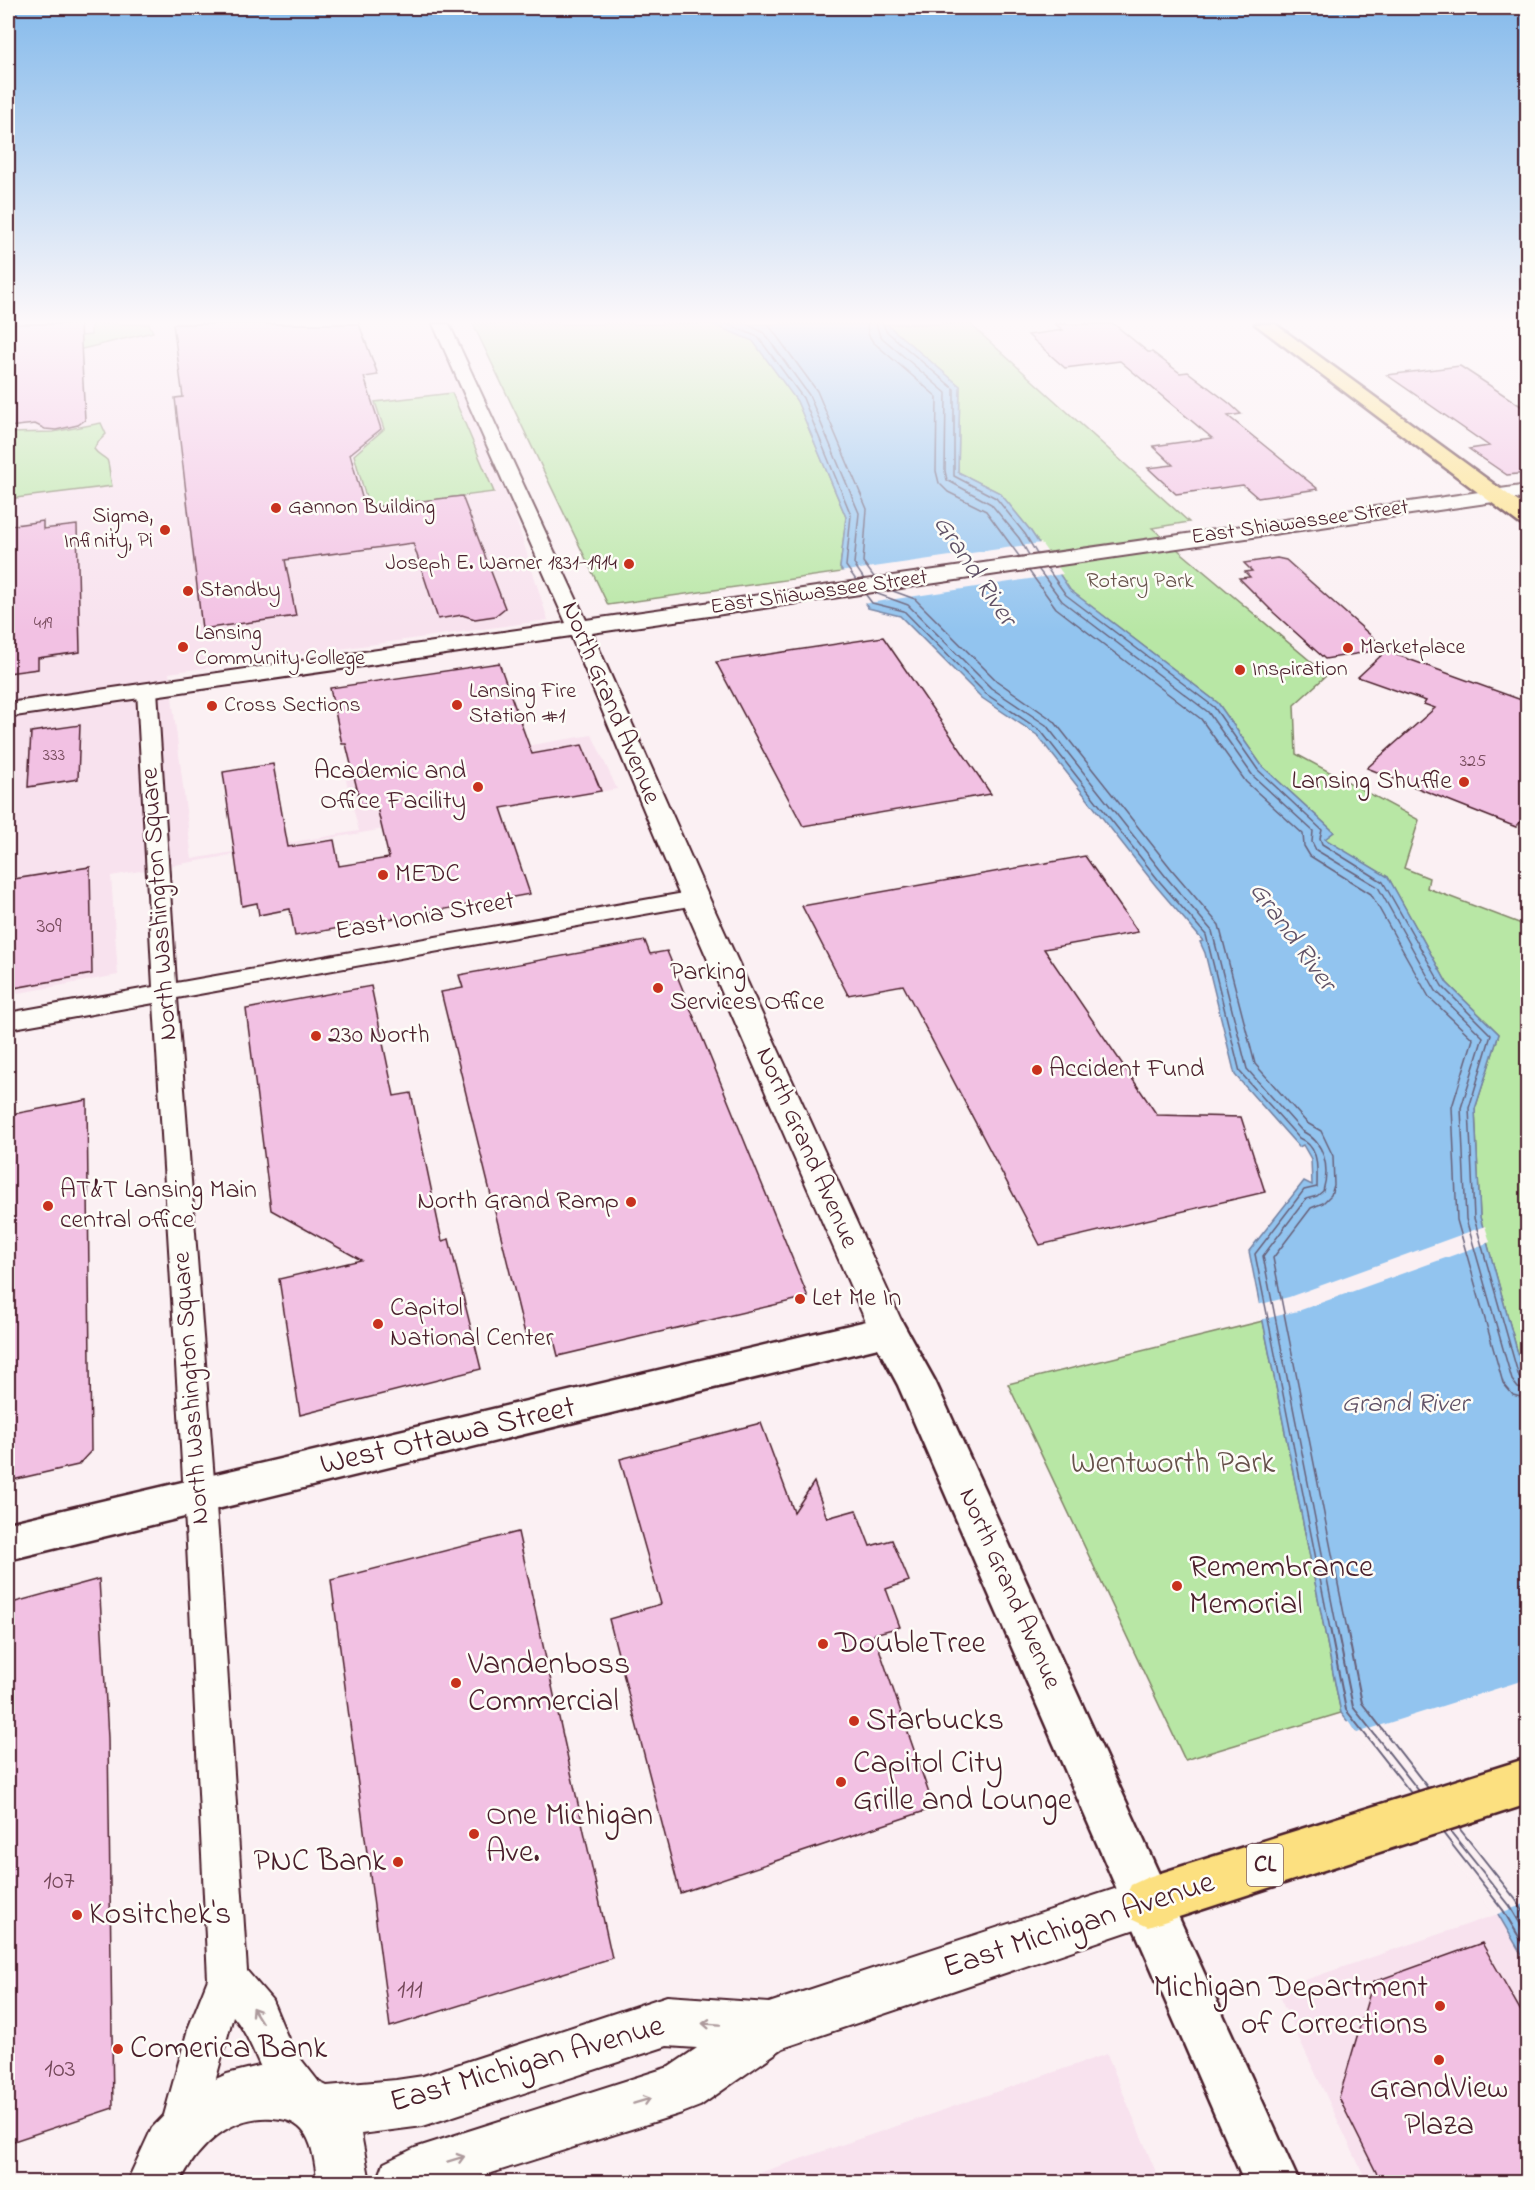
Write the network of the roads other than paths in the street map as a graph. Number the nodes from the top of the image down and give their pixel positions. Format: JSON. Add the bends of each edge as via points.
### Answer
{"nodes":[{"id":1,"x":487,"y":426,"type":"edge"},
{"id":2,"x":1402,"y":426,"type":"edge"},
{"id":3,"x":1527,"y":491,"type":"edge"},
{"id":4,"x":1496,"y":496,"type":"junction"},
{"id":5,"x":1527,"y":519,"type":"edge"},
{"id":6,"x":579,"y":628,"type":"junction"},
{"id":7,"x":147,"y":690,"type":"junction"},
{"id":8,"x":8,"y":710,"type":"edge"},
{"id":9,"x":695,"y":898,"type":"junction"},
{"id":10,"x":165,"y":992,"type":"junction"},
{"id":11,"x":8,"y":1021,"type":"edge"},
{"id":12,"x":888,"y":1331,"type":"junction"},
{"id":13,"x":200,"y":1496,"type":"junction"},
{"id":14,"x":8,"y":1542,"type":"edge"},
{"id":15,"x":1527,"y":1781,"type":"edge"},
{"id":16,"x":1148,"y":1902,"type":"junction"},
{"id":17,"x":228,"y":1979,"type":"junction"},
{"id":18,"x":769,"y":2028,"type":"junction"},
{"id":19,"x":314,"y":2107,"type":"junction"},
{"id":20,"x":158,"y":2164,"type":"edge"},
{"id":21,"x":344,"y":2182,"type":"edge"},
{"id":22,"x":403,"y":2182,"type":"edge"},
{"id":23,"x":1272,"y":2182,"type":"edge"}],
"edges":[{"from":1,"to":6,"type":"street","name":"North Grand Avenue"},
{"from":2,"to":4,"type":"main road"},
{"from":3,"to":4,"type":"street","name":"East Shiawassee Street"},
{"from":4,"to":5,"type":"main road"},
{"from":4,"to":6,"type":"street","name":"East Shiawassee Street"},
{"from":6,"to":7,"type":"street","name":"East Shiawassee Street"},
{"from":6,"to":9,"type":"street","name":"North Grand Avenue"},
{"from":7,"to":8,"type":"street","name":"East Shiawassee Street"},
{"from":7,"to":10,"type":"street","name":"North Washington Square"},
{"from":9,"to":10,"type":"street","name":"East Ionia Street"},
{"from":9,"to":12,"type":"street","name":"North Grand Avenue"},
{"from":10,"to":11,"type":"street","name":"East Ionia Street"},
{"from":10,"to":13,"type":"street","name":"North Washington Square"},
{"from":12,"to":13,"type":"main road","name":"West Ottawa Street"},
{"from":12,"to":16,"type":"main road","name":"North Grand Avenue","via":[[921,1392]]},
{"from":13,"to":14,"type":"main road","name":"West Ottawa Street"},
{"from":13,"to":17,"type":"street","name":"North Washington Square"},
{"from":15,"to":16,"type":"main road","name":"East Michigan Avenue","number":"CL"},
{"from":16,"to":18,"type":"street","name":"East Michigan Avenue"},
{"from":16,"to":23,"type":"main road","name":"North Grand Avenue"},
{"from":19,"to":17,"type":"street","one_way":true,"via":[[278,2062],[258,2014]]},
{"from":17,"to":20,"type":"street"},
{"from":18,"to":19,"type":"street","name":"East Michigan Avenue","one_way":true,"via":[[667,2021],[423,2101],[396,2106]]},
{"from":22,"to":18,"type":"street","name":"East Michigan Avenue","one_way":true,"via":[[433,2166],[682,2088]]},
{"from":19,"to":20,"type":"street","via":[[284,2091],[257,2090],[229,2097],[202,2113]]},
{"from":19,"to":21,"type":"street","via":[[335,2134],[344,2163]]}]}
